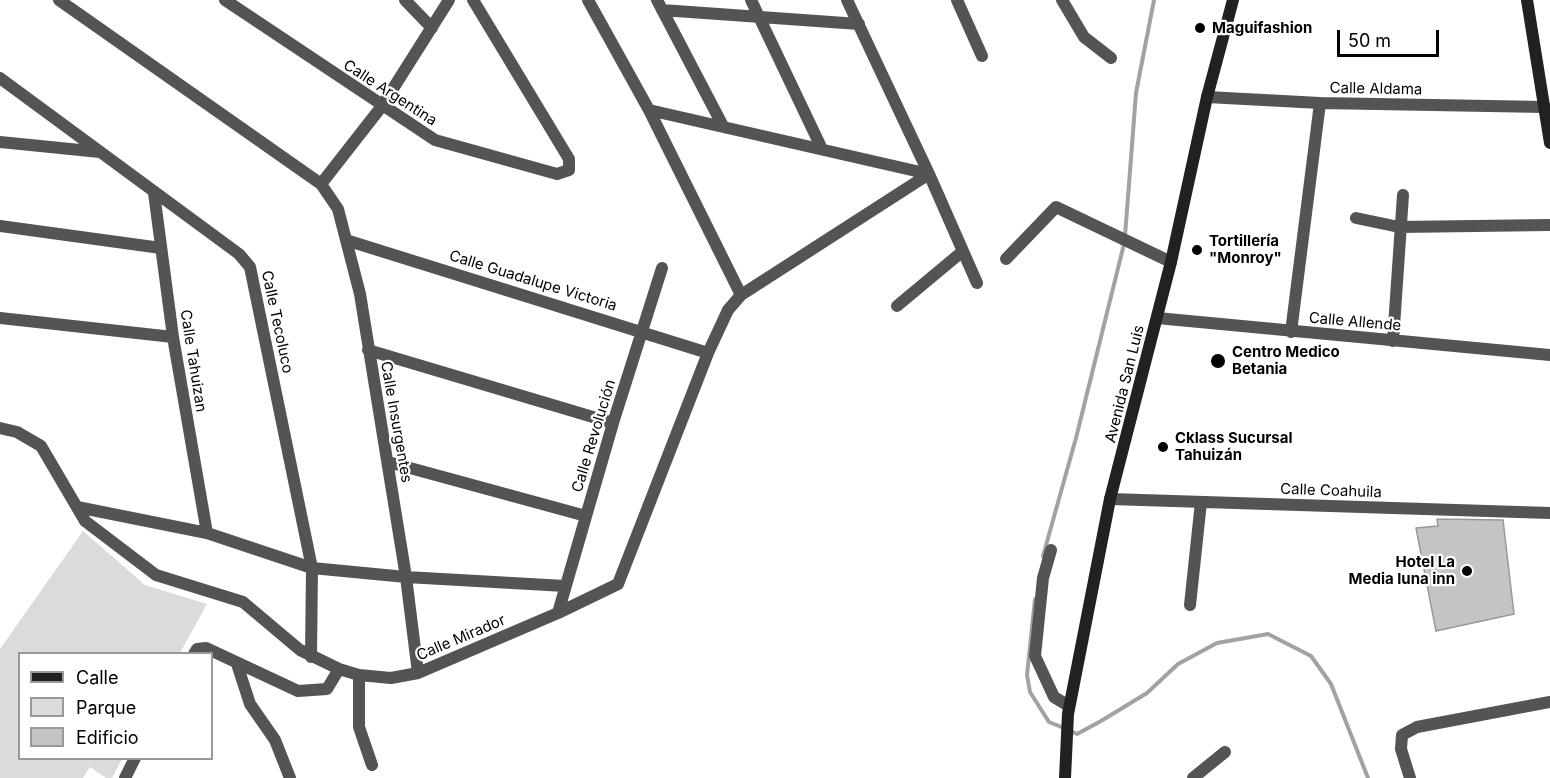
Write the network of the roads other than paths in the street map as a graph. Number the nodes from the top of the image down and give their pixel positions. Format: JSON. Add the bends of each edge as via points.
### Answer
{"nodes":[{"id":1,"x":59,"y":0,"type":"edge"},
{"id":2,"x":225,"y":0,"type":"edge"},
{"id":3,"x":405,"y":0,"type":"edge"},
{"id":4,"x":449,"y":0,"type":"edge"},
{"id":5,"x":473,"y":0,"type":"edge"},
{"id":6,"x":588,"y":0,"type":"edge"},
{"id":7,"x":752,"y":0,"type":"edge"},
{"id":8,"x":847,"y":0,"type":"edge"},
{"id":9,"x":957,"y":0,"type":"edge"},
{"id":10,"x":1062,"y":0,"type":"edge"},
{"id":11,"x":1233,"y":0,"type":"edge"},
{"id":12,"x":1527,"y":0,"type":"edge"},
{"id":13,"x":660,"y":5,"type":"edge"},
{"id":14,"x":761,"y":19,"type":"junction"},
{"id":15,"x":859,"y":24,"type":"junction"},
{"id":16,"x":432,"y":28,"type":"junction"},
{"id":17,"x":982,"y":56,"type":"dead end"},
{"id":18,"x":1111,"y":58,"type":"dead end"},
{"id":19,"x":0,"y":78,"type":"edge"},
{"id":20,"x":1207,"y":97,"type":"junction"},
{"id":21,"x":1320,"y":102,"type":"junction"},
{"id":22,"x":382,"y":106,"type":"junction"},
{"id":23,"x":1545,"y":107,"type":"junction"},
{"id":24,"x":649,"y":110,"type":"junction"},
{"id":25,"x":723,"y":126,"type":"junction"},
{"id":26,"x":0,"y":142,"type":"edge"},
{"id":27,"x":1550,"y":143,"type":"edge"},
{"id":28,"x":822,"y":149,"type":"junction"},
{"id":29,"x":101,"y":152,"type":"junction"},
{"id":30,"x":929,"y":174,"type":"junction"},
{"id":31,"x":321,"y":184,"type":"junction"},
{"id":32,"x":154,"y":193,"type":"junction"},
{"id":33,"x":1403,"y":195,"type":"dead end"},
{"id":34,"x":1356,"y":218,"type":"dead end"},
{"id":35,"x":1550,"y":225,"type":"edge"},
{"id":36,"x":0,"y":226,"type":"edge"},
{"id":37,"x":1399,"y":227,"type":"junction"},
{"id":38,"x":348,"y":241,"type":"junction"},
{"id":39,"x":161,"y":248,"type":"junction"},
{"id":40,"x":963,"y":251,"type":"junction"},
{"id":41,"x":1006,"y":259,"type":"dead end"},
{"id":42,"x":1171,"y":262,"type":"junction"},
{"id":43,"x":662,"y":268,"type":"dead end"},
{"id":44,"x":977,"y":283,"type":"dead end"},
{"id":45,"x":741,"y":295,"type":"junction"},
{"id":46,"x":897,"y":306,"type":"dead end"},
{"id":47,"x":0,"y":318,"type":"edge"},
{"id":48,"x":1157,"y":318,"type":"junction"},
{"id":49,"x":643,"y":330,"type":"junction"},
{"id":50,"x":1291,"y":332,"type":"junction"},
{"id":51,"x":173,"y":337,"type":"junction"},
{"id":52,"x":1393,"y":341,"type":"junction"},
{"id":53,"x":368,"y":350,"type":"junction"},
{"id":54,"x":708,"y":353,"type":"junction"},
{"id":55,"x":1550,"y":355,"type":"edge"},
{"id":56,"x":613,"y":423,"type":"junction"},
{"id":57,"x":0,"y":429,"type":"edge"},
{"id":58,"x":388,"y":462,"type":"junction"},
{"id":59,"x":1110,"y":500,"type":"junction"},
{"id":60,"x":1201,"y":502,"type":"junction"},
{"id":61,"x":77,"y":507,"type":"junction"},
{"id":62,"x":1550,"y":513,"type":"edge"},
{"id":63,"x":586,"y":516,"type":"junction"},
{"id":64,"x":207,"y":533,"type":"junction"},
{"id":65,"x":1051,"y":550,"type":"dead end"},
{"id":66,"x":312,"y":568,"type":"junction"},
{"id":67,"x":406,"y":577,"type":"junction"},
{"id":68,"x":565,"y":586,"type":"junction"},
{"id":69,"x":1190,"y":605,"type":"dead end"},
{"id":70,"x":558,"y":613,"type":"junction"},
{"id":71,"x":195,"y":651,"type":"edge"},
{"id":72,"x":311,"y":657,"type":"junction"},
{"id":73,"x":237,"y":664,"type":"junction"},
{"id":74,"x":339,"y":669,"type":"junction"},
{"id":75,"x":418,"y":673,"type":"junction"},
{"id":76,"x":359,"y":675,"type":"junction"},
{"id":77,"x":1550,"y":702,"type":"edge"},
{"id":78,"x":1069,"y":710,"type":"junction"},
{"id":79,"x":1225,"y":752,"type":"dead end"},
{"id":80,"x":134,"y":760,"type":"edge"},
{"id":81,"x":372,"y":765,"type":"dead end"},
{"id":82,"x":124,"y":778,"type":"edge"},
{"id":83,"x":290,"y":778,"type":"edge"},
{"id":84,"x":1065,"y":778,"type":"edge"},
{"id":85,"x":1193,"y":778,"type":"edge"},
{"id":86,"x":1410,"y":778,"type":"edge"}],
"edges":[{"from":1,"to":31,"type":"street"},
{"from":2,"to":22,"type":"street","name":"Calle Argentina"},
{"from":3,"to":16,"type":"street"},
{"from":4,"to":16,"type":"street"},
{"from":5,"to":22,"type":"street","name":"Calle Argentina","via":[[569,159],[569,170],[557,174],[435,140]]},
{"from":6,"to":24,"type":"street"},
{"from":7,"to":14,"type":"street"},
{"from":8,"to":15,"type":"street"},
{"from":9,"to":17,"type":"street"},
{"from":10,"to":18,"type":"street","via":[[1084,37]]},
{"from":11,"to":20,"type":"street","name":"Avenida San Luis"},
{"from":12,"to":23,"type":"street"},
{"from":13,"to":14,"type":"street"},
{"from":13,"to":25,"type":"street"},
{"from":14,"to":15,"type":"street"},
{"from":14,"to":28,"type":"street"},
{"from":15,"to":30,"type":"street"},
{"from":16,"to":22,"type":"street"},
{"from":19,"to":29,"type":"street","name":"Calle Tecoluco"},
{"from":20,"to":21,"type":"street","name":"Calle Aldama"},
{"from":20,"to":42,"type":"street","name":"Avenida San Luis"},
{"from":21,"to":23,"type":"street","name":"Calle Aldama"},
{"from":21,"to":50,"type":"street"},
{"from":22,"to":31,"type":"street"},
{"from":23,"to":27,"type":"street"},
{"from":24,"to":25,"type":"street"},
{"from":24,"to":45,"type":"street"},
{"from":25,"to":28,"type":"street"},
{"from":26,"to":29,"type":"street"},
{"from":28,"to":30,"type":"street"},
{"from":29,"to":32,"type":"street","name":"Calle Tecoluco"},
{"from":30,"to":40,"type":"street"},
{"from":30,"to":45,"type":"street"},
{"from":31,"to":38,"type":"street","name":"Calle Insurgentes","via":[[338,209]]},
{"from":32,"to":39,"type":"street","name":"Calle Tahuizan"},
{"from":32,"to":66,"type":"street","name":"Calle Tecoluco","via":[[239,254],[250,267]]},
{"from":33,"to":37,"type":"street"},
{"from":34,"to":37,"type":"street"},
{"from":35,"to":37,"type":"street"},
{"from":36,"to":39,"type":"street"},
{"from":37,"to":52,"type":"street"},
{"from":38,"to":49,"type":"street","name":"Calle Guadalupe Victoria"},
{"from":38,"to":53,"type":"street","name":"Calle Insurgentes"},
{"from":39,"to":51,"type":"street","name":"Calle Tahuizan"},
{"from":40,"to":44,"type":"street"},
{"from":40,"to":46,"type":"street"},
{"from":41,"to":42,"type":"street","via":[[1056,207]]},
{"from":42,"to":48,"type":"street","name":"Avenida San Luis"},
{"from":43,"to":49,"type":"street","name":"Calle Revolución"},
{"from":45,"to":54,"type":"street","via":[[728,310]]},
{"from":47,"to":51,"type":"street"},
{"from":48,"to":50,"type":"street","name":"Calle Allende"},
{"from":48,"to":59,"type":"street","name":"Avenida San Luis"},
{"from":49,"to":54,"type":"street","name":"Calle Guadalupe Victoria"},
{"from":49,"to":56,"type":"street","name":"Calle Revolución"},
{"from":50,"to":52,"type":"street","name":"Calle Allende"},
{"from":51,"to":64,"type":"street","name":"Calle Tahuizan"},
{"from":52,"to":55,"type":"street","name":"Calle Allende"},
{"from":53,"to":56,"type":"street"},
{"from":53,"to":58,"type":"street","name":"Calle Insurgentes"},
{"from":54,"to":70,"type":"street","name":"Calle Mirador","via":[[618,584]]},
{"from":56,"to":63,"type":"street","name":"Calle Revolución"},
{"from":57,"to":61,"type":"street","name":"Calle Mirador","via":[[17,432],[41,446]]},
{"from":58,"to":63,"type":"street"},
{"from":58,"to":67,"type":"street","name":"Calle Insurgentes"},
{"from":59,"to":60,"type":"street","name":"Calle Coahuila"},
{"from":59,"to":78,"type":"street","name":"Avenida San Luis"},
{"from":60,"to":62,"type":"street","name":"Calle Coahuila"},
{"from":60,"to":69,"type":"street"},
{"from":61,"to":64,"type":"street"},
{"from":61,"to":72,"type":"street","name":"Calle Mirador","via":[[85,521],[156,575],[243,602]]},
{"from":63,"to":68,"type":"street","name":"Calle Revolución"},
{"from":64,"to":66,"type":"street"},
{"from":65,"to":78,"type":"street","via":[[1043,578],[1035,656],[1054,697]]},
{"from":66,"to":67,"type":"street"},
{"from":66,"to":72,"type":"street","name":"Calle Tecoluco"},
{"from":67,"to":68,"type":"street"},
{"from":67,"to":75,"type":"street","name":"Calle Insurgentes"},
{"from":68,"to":70,"type":"street","name":"Calle Revolución"},
{"from":70,"to":75,"type":"street","name":"Calle Mirador"},
{"from":71,"to":73,"type":"street","via":[[206,648]]},
{"from":72,"to":74,"type":"street","name":"Calle Mirador"},
{"from":73,"to":74,"type":"street","via":[[298,691],[327,688]]},
{"from":73,"to":83,"type":"street","via":[[250,704],[275,740]]},
{"from":74,"to":76,"type":"street","name":"Calle Mirador"},
{"from":75,"to":76,"type":"street","name":"Calle Mirador","via":[[391,678]]},
{"from":76,"to":81,"type":"street","via":[[359,727]]},
{"from":77,"to":86,"type":"street","via":[[1417,727],[1402,735],[1401,749]]},
{"from":78,"to":84,"type":"street","name":"Avenida San Luis"},
{"from":79,"to":85,"type":"street"},
{"from":80,"to":82,"type":"street"}]}
